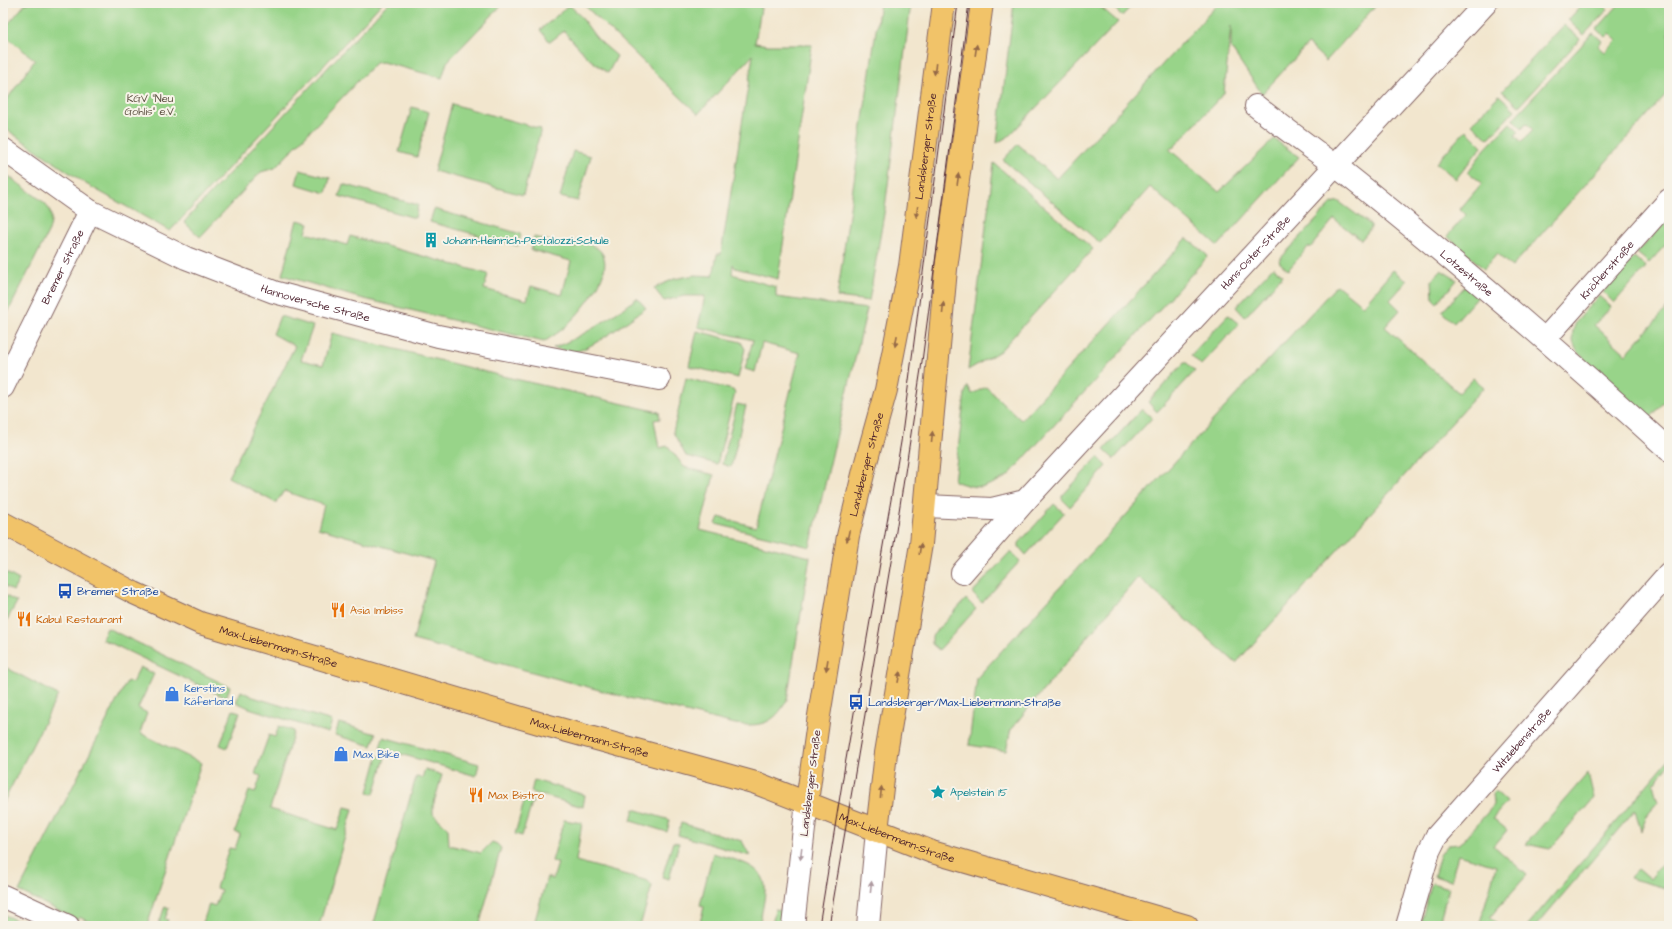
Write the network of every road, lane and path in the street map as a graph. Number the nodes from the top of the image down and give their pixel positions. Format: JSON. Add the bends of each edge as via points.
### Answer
{"nodes":[{"id":1,"x":944,"y":3,"type":"edge"},
{"id":2,"x":982,"y":3,"type":"edge"},
{"id":3,"x":1486,"y":3,"type":"edge"},
{"id":4,"x":1256,"y":106,"type":"dead end"},
{"id":5,"x":3,"y":148,"type":"edge"},
{"id":6,"x":1335,"y":166,"type":"junction"},
{"id":7,"x":1669,"y":200,"type":"edge"},
{"id":8,"x":90,"y":211,"type":"junction"},
{"id":9,"x":1545,"y":340,"type":"junction"},
{"id":10,"x":659,"y":379,"type":"dead end"},
{"id":11,"x":3,"y":386,"type":"edge"},
{"id":12,"x":1669,"y":450,"type":"edge"},
{"id":13,"x":1025,"y":501,"type":"junction"},
{"id":14,"x":926,"y":506,"type":"junction"},
{"id":15,"x":3,"y":522,"type":"edge"},
{"id":16,"x":962,"y":573,"type":"dead end"},
{"id":17,"x":1669,"y":573,"type":"edge"},
{"id":18,"x":807,"y":802,"type":"junction"},
{"id":19,"x":877,"y":831,"type":"junction"},
{"id":20,"x":3,"y":896,"type":"edge"},
{"id":21,"x":68,"y":926,"type":"edge"},
{"id":22,"x":793,"y":926,"type":"edge"},
{"id":23,"x":868,"y":926,"type":"edge"},
{"id":24,"x":1187,"y":926,"type":"edge"},
{"id":25,"x":1407,"y":926,"type":"edge"}],
"edges":[{"from":1,"to":18,"type":"main road","name":"Landsberger Straße","one_way":true,"via":[[910,266],[886,390],[848,536]]},
{"from":14,"to":2,"type":"main road","one_way":true,"via":[[946,269]]},
{"from":3,"to":6,"type":"street","name":"Hans-Oster-Straße"},
{"from":4,"to":6,"type":"street","name":"Lotzestraße"},
{"from":5,"to":8,"type":"street","name":"Hannoversche Straße"},
{"from":6,"to":9,"type":"street","name":"Lotzestraße"},
{"from":6,"to":13,"type":"street","name":"Hans-Oster-Straße"},
{"from":7,"to":9,"type":"street","name":"Knöflerstraße"},
{"from":8,"to":10,"type":"street","name":"Hannoversche Straße","via":[[186,258],[274,292],[438,336]]},
{"from":8,"to":11,"type":"street","name":"Bremer Straße"},
{"from":9,"to":12,"type":"street","name":"Lotzestraße"},
{"from":13,"to":14,"type":"street","via":[[992,509]]},
{"from":13,"to":16,"type":"street","name":"Hans-Oster-Straße"},
{"from":19,"to":14,"type":"main road","one_way":true,"via":[[886,754]]},
{"from":15,"to":18,"type":"main road","name":"Max-Liebermann-Straße","via":[[171,611],[200,623],[535,722],[756,783]]},
{"from":17,"to":25,"type":"street","name":"Witzlebenstraße","via":[[1436,838],[1429,851]]},
{"from":18,"to":19,"type":"main road","name":"Max-Liebermann-Straße"},
{"from":18,"to":22,"type":"street","name":"Landsberger Straße","one_way":true},
{"from":23,"to":19,"type":"street","one_way":true},
{"from":19,"to":24,"type":"main road","name":"Max-Liebermann-Straße","via":[[943,856]]},
{"from":20,"to":21,"type":"street"}]}
